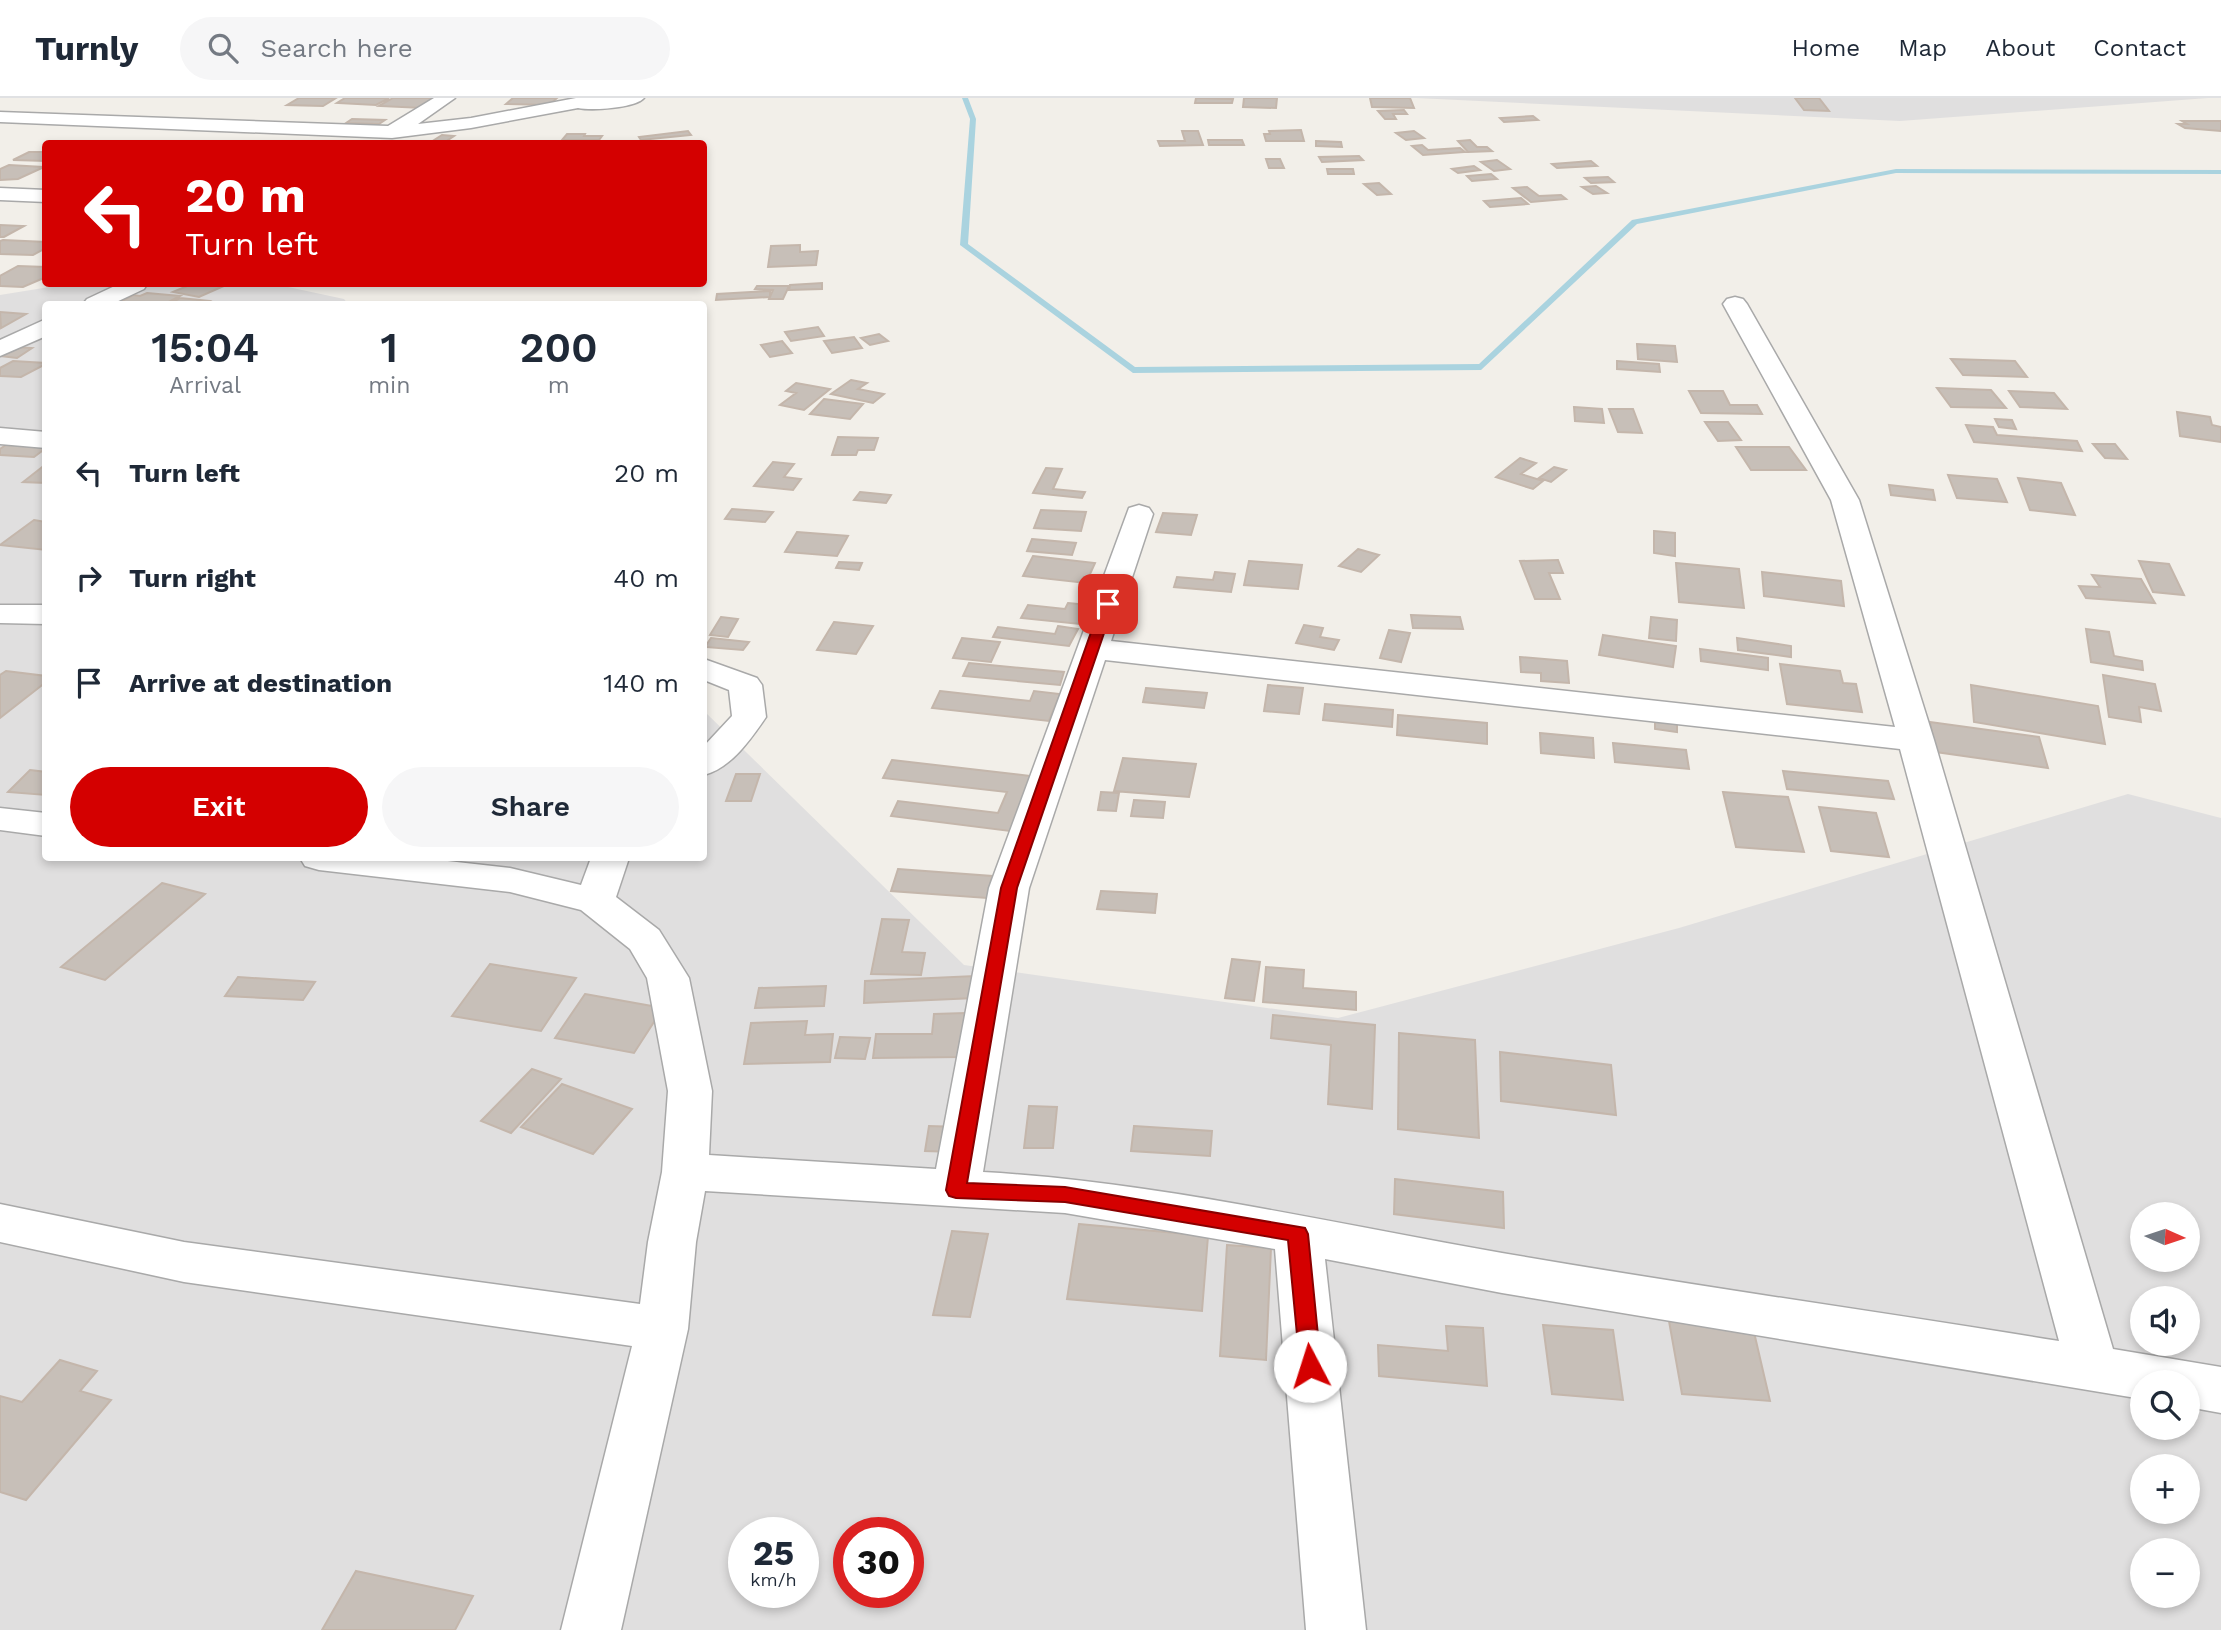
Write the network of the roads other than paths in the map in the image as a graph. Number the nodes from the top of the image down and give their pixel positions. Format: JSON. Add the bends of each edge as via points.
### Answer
{"nodes":[{"id":1,"x":41,"y":98,"type":"edge"},
{"id":2,"x":446,"y":98,"type":"edge"},
{"id":3,"x":635,"y":98,"type":"edge"},
{"id":4,"x":0,"y":117,"type":"edge"},
{"id":5,"x":392,"y":132,"type":"junction"},
{"id":6,"x":380,"y":140,"type":"edge"},
{"id":7,"x":0,"y":194,"type":"edge"},
{"id":8,"x":42,"y":196,"type":"edge"},
{"id":9,"x":130,"y":287,"type":"edge"},
{"id":10,"x":101,"y":301,"type":"edge"},
{"id":11,"x":1735,"y":304,"type":"dead end"},
{"id":12,"x":42,"y":328,"type":"edge"},
{"id":13,"x":0,"y":349,"type":"edge"},
{"id":14,"x":0,"y":436,"type":"edge"},
{"id":15,"x":42,"y":440,"type":"edge"},
{"id":16,"x":1139,"y":514,"type":"dead end"},
{"id":17,"x":42,"y":615,"type":"edge"},
{"id":18,"x":3,"y":616,"type":"edge"},
{"id":19,"x":1092,"y":649,"type":"junction"},
{"id":20,"x":707,"y":670,"type":"edge"},
{"id":21,"x":1916,"y":740,"type":"junction"},
{"id":22,"x":707,"y":761,"type":"edge"},
{"id":23,"x":0,"y":819,"type":"edge"},
{"id":24,"x":42,"y":824,"type":"edge"},
{"id":25,"x":345,"y":861,"type":"edge"},
{"id":26,"x":609,"y":861,"type":"edge"},
{"id":27,"x":595,"y":901,"type":"junction"},
{"id":28,"x":685,"y":1172,"type":"junction"},
{"id":29,"x":956,"y":1190,"type":"junction"},
{"id":30,"x":0,"y":1223,"type":"edge"},
{"id":31,"x":1298,"y":1234,"type":"junction"},
{"id":32,"x":662,"y":1329,"type":"junction"},
{"id":33,"x":2093,"y":1369,"type":"junction"},
{"id":34,"x":2130,"y":1375,"type":"edge"},
{"id":35,"x":2200,"y":1386,"type":"edge"},
{"id":36,"x":2221,"y":1390,"type":"edge"},
{"id":37,"x":591,"y":1630,"type":"edge"},
{"id":38,"x":1336,"y":1630,"type":"edge"}],
"edges":[{"from":1,"to":4,"type":"street"},
{"from":2,"to":5,"type":"street"},
{"from":3,"to":5,"type":"street"},
{"from":4,"to":5,"type":"street"},
{"from":5,"to":6,"type":"street"},
{"from":7,"to":8,"type":"street"},
{"from":9,"to":10,"type":"street"},
{"from":11,"to":21,"type":"street","via":[[1845,500]]},
{"from":12,"to":13,"type":"street"},
{"from":14,"to":15,"type":"street"},
{"from":16,"to":19,"type":"street"},
{"from":17,"to":18,"type":"street"},
{"from":19,"to":21,"type":"street"},
{"from":19,"to":29,"type":"street","via":[[1009,888]]},
{"from":20,"to":22,"type":"street","via":[[745,685],[749,716]]},
{"from":21,"to":33,"type":"street"},
{"from":23,"to":24,"type":"street"},
{"from":25,"to":27,"type":"street","via":[[510,880]]},
{"from":26,"to":27,"type":"street"},
{"from":27,"to":28,"type":"street","via":[[645,940],[668,978],[690,1091]]},
{"from":28,"to":29,"type":"street"},
{"from":28,"to":32,"type":"street"},
{"from":29,"to":31,"type":"street","via":[[1065,1195]]},
{"from":30,"to":32,"type":"street","via":[[184,1262]]},
{"from":31,"to":33,"type":"street","via":[[1502,1273]]},
{"from":31,"to":38,"type":"street"},
{"from":32,"to":37,"type":"street"},
{"from":33,"to":34,"type":"street"},
{"from":35,"to":36,"type":"street"}]}
